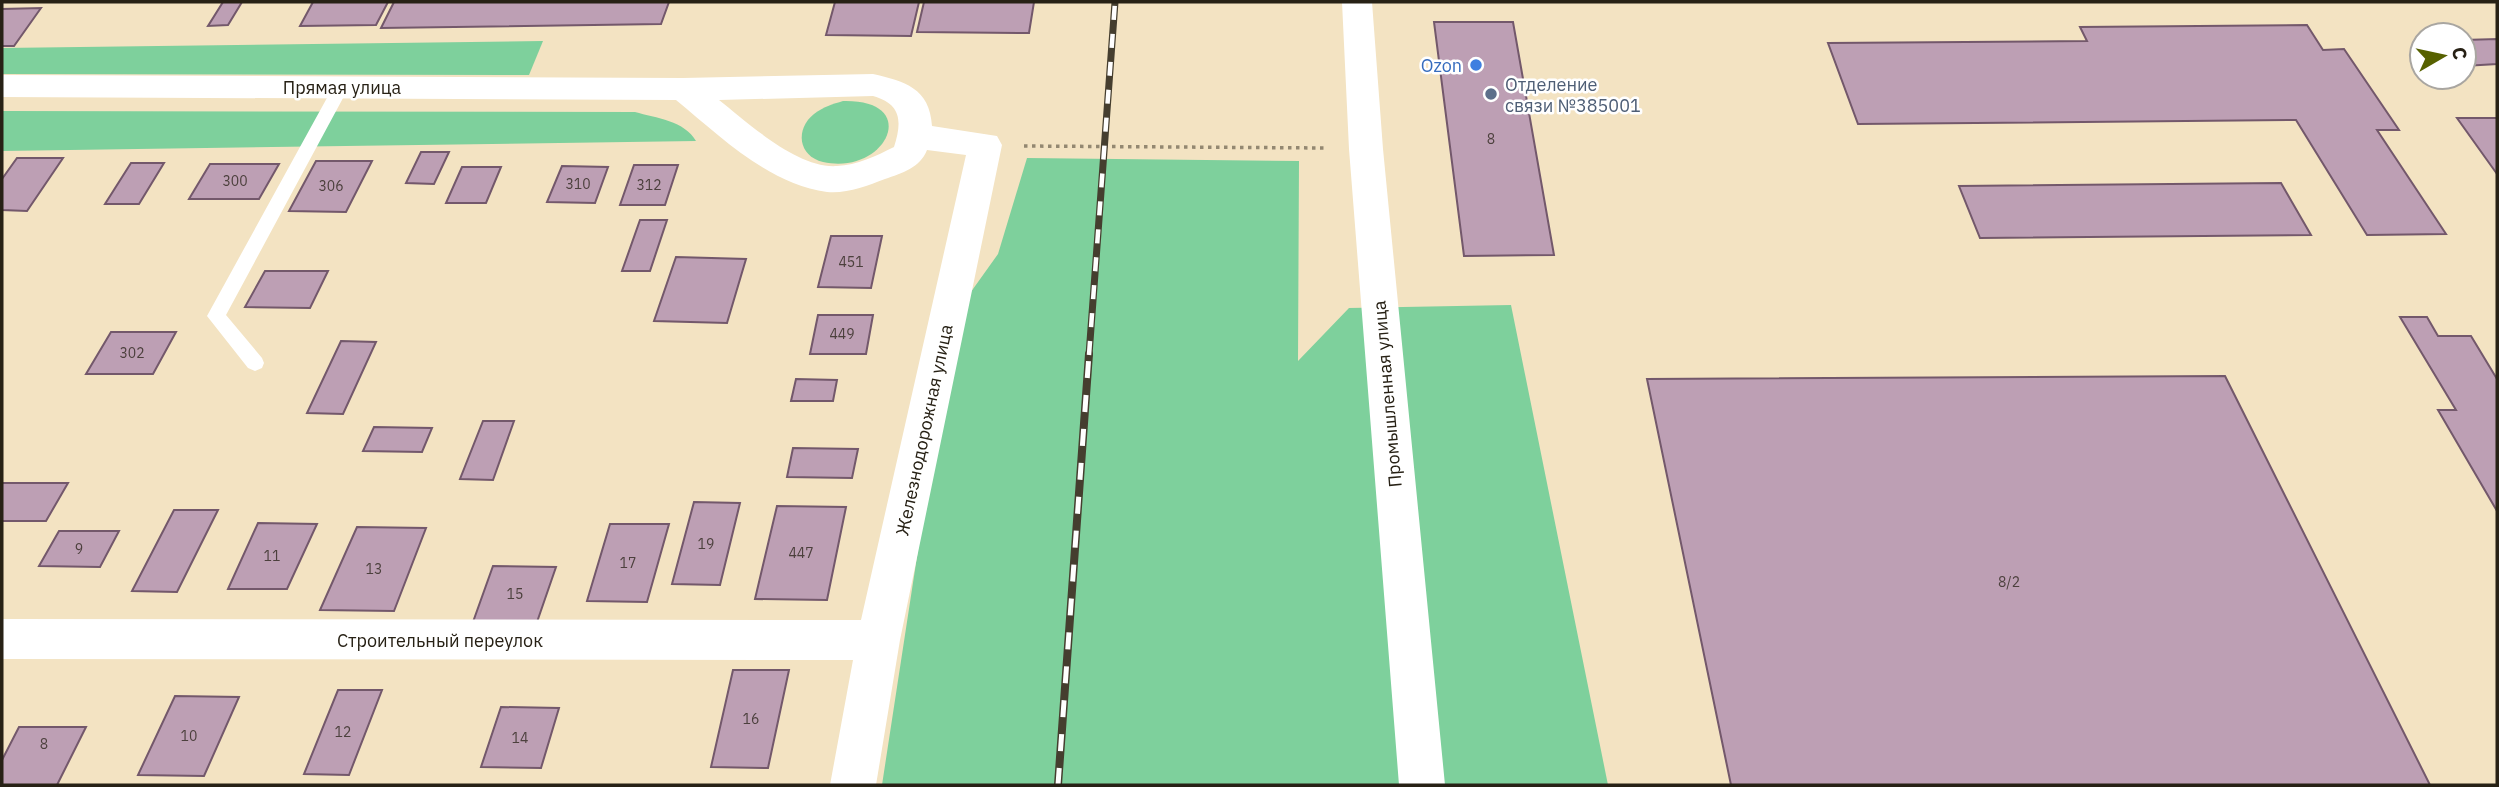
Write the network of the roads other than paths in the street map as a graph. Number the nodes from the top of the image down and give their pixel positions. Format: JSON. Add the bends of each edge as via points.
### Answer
{"nodes":[{"id":1,"x":1357,"y":2,"type":"edge"},
{"id":2,"x":2,"y":86,"type":"edge"},
{"id":3,"x":341,"y":87,"type":"junction"},
{"id":4,"x":683,"y":89,"type":"junction"},
{"id":5,"x":915,"y":136,"type":"junction"},
{"id":6,"x":255,"y":363,"type":"dead end"},
{"id":7,"x":2,"y":639,"type":"edge"},
{"id":8,"x":878,"y":640,"type":"junction"},
{"id":9,"x":853,"y":785,"type":"edge"},
{"id":10,"x":1422,"y":785,"type":"edge"}],
"edges":[{"from":1,"to":10,"type":"street","name":"Промышленная улица"},
{"from":2,"to":3,"type":"street","name":"Прямая улица"},
{"from":3,"to":4,"type":"street","name":"Прямая улица"},
{"from":3,"to":6,"type":"lane","via":[[216,316]]},
{"from":4,"to":5,"type":"street","name":"Прямая улица","via":[[873,85],[899,93],[916,116]]},
{"from":4,"to":5,"type":"street","via":[[788,168],[828,180],[878,171],[908,155]]},
{"from":5,"to":8,"type":"street","name":"Железнодорожная улица","via":[[985,145]]},
{"from":7,"to":8,"type":"street","name":"Строительный переулок"},
{"from":8,"to":9,"type":"street","name":"Железнодорожная улица"}]}
